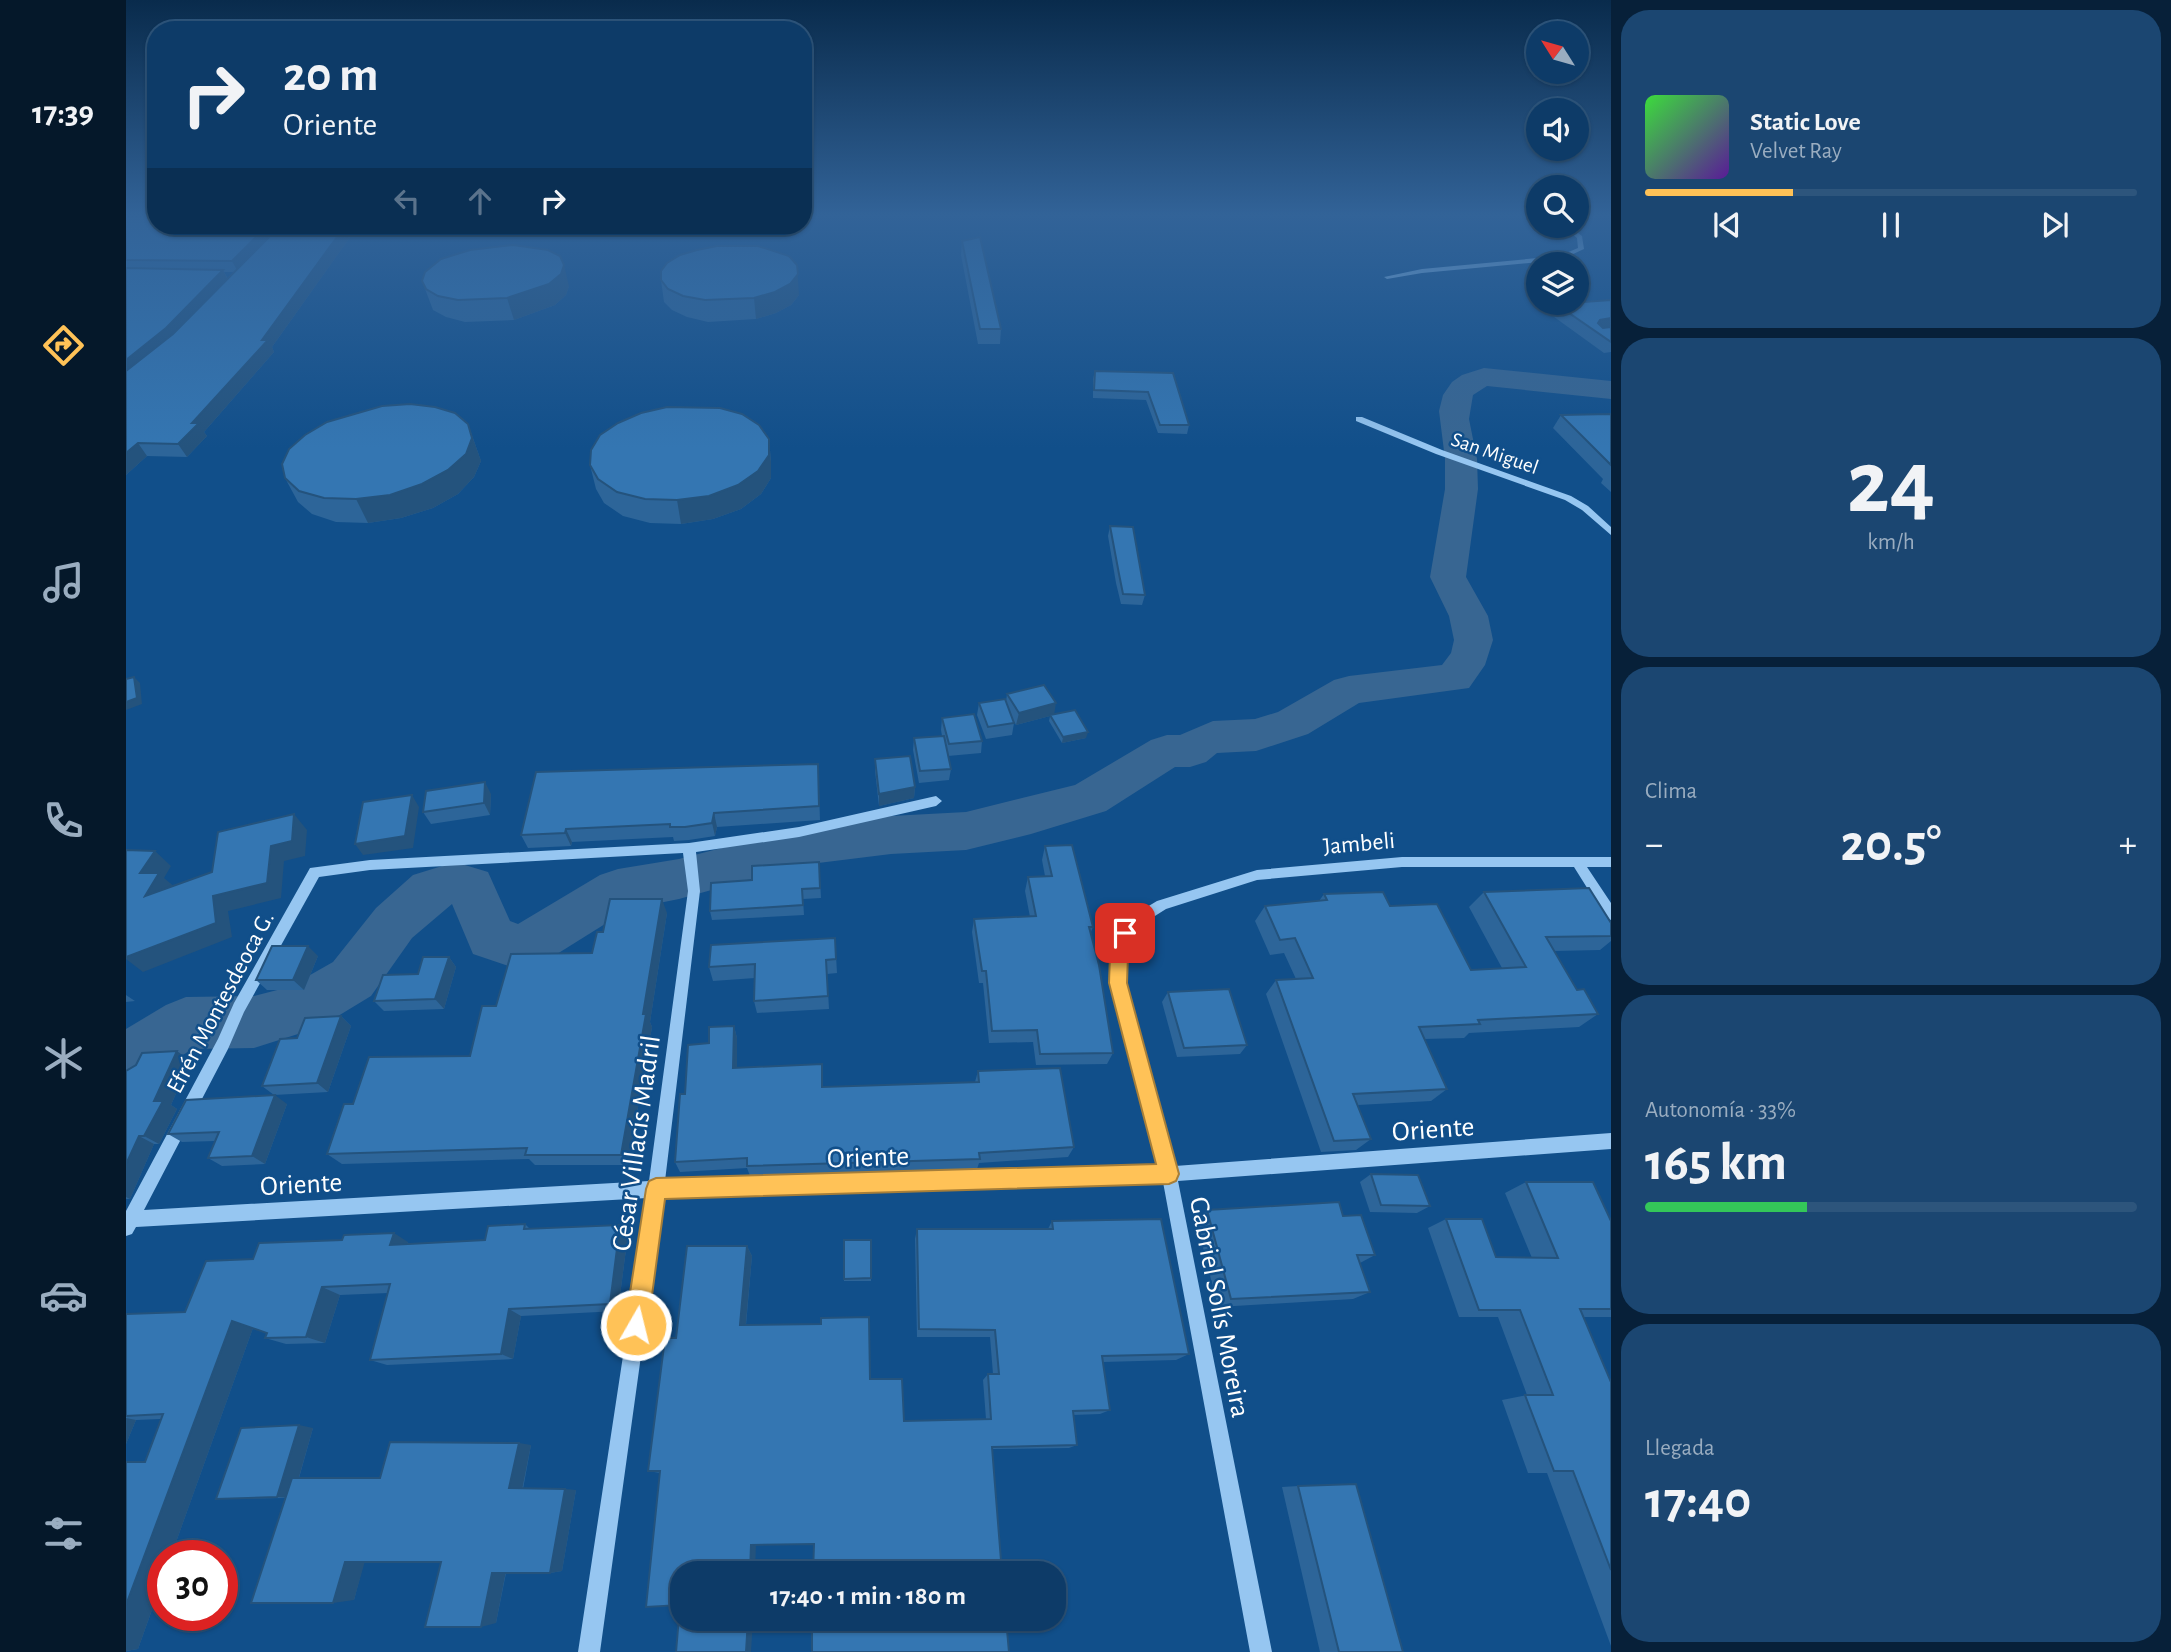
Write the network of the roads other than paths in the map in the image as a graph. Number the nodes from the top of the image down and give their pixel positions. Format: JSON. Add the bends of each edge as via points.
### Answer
{"nodes":[{"id":1,"x":1359,"y":419,"type":"dead end"},
{"id":2,"x":1611,"y":532,"type":"edge"},
{"id":3,"x":936,"y":802,"type":"dead end"},
{"id":4,"x":690,"y":848,"type":"junction"},
{"id":5,"x":1577,"y":862,"type":"junction"},
{"id":6,"x":1611,"y":862,"type":"edge"},
{"id":7,"x":1611,"y":914,"type":"edge"},
{"id":8,"x":1125,"y":933,"type":"joint"},
{"id":9,"x":1611,"y":1142,"type":"edge"},
{"id":10,"x":1169,"y":1174,"type":"junction"},
{"id":11,"x":656,"y":1189,"type":"junction"},
{"id":12,"x":127,"y":1222,"type":"edge"},
{"id":13,"x":589,"y":1652,"type":"edge"},
{"id":14,"x":1261,"y":1652,"type":"edge"}],
"edges":[{"from":1,"to":2,"type":"street","name":"San Miguel","via":[[1568,498]]},
{"from":3,"to":4,"type":"street","via":[[799,832]]},
{"from":4,"to":11,"type":"street","name":"César Villacís Madril","via":[[694,891]]},
{"from":4,"to":12,"type":"street","name":"Efrén Montesdeoca G.","via":[[315,872]]},
{"from":5,"to":6,"type":"street","name":"Jambeli"},
{"from":5,"to":7,"type":"street"},
{"from":5,"to":8,"type":"street","name":"Jambeli","via":[[1402,862],[1257,875],[1162,905]]},
{"from":8,"to":10,"type":"street","name":"Gabriel Solís Moreira","via":[[1118,983]]},
{"from":9,"to":10,"type":"street","name":"Oriente"},
{"from":10,"to":11,"type":"street","name":"Oriente"},
{"from":10,"to":14,"type":"street","name":"Gabriel Solís Moreira"},
{"from":11,"to":12,"type":"street","name":"Oriente"},
{"from":11,"to":13,"type":"street","name":"César Villacís Madril"}]}
